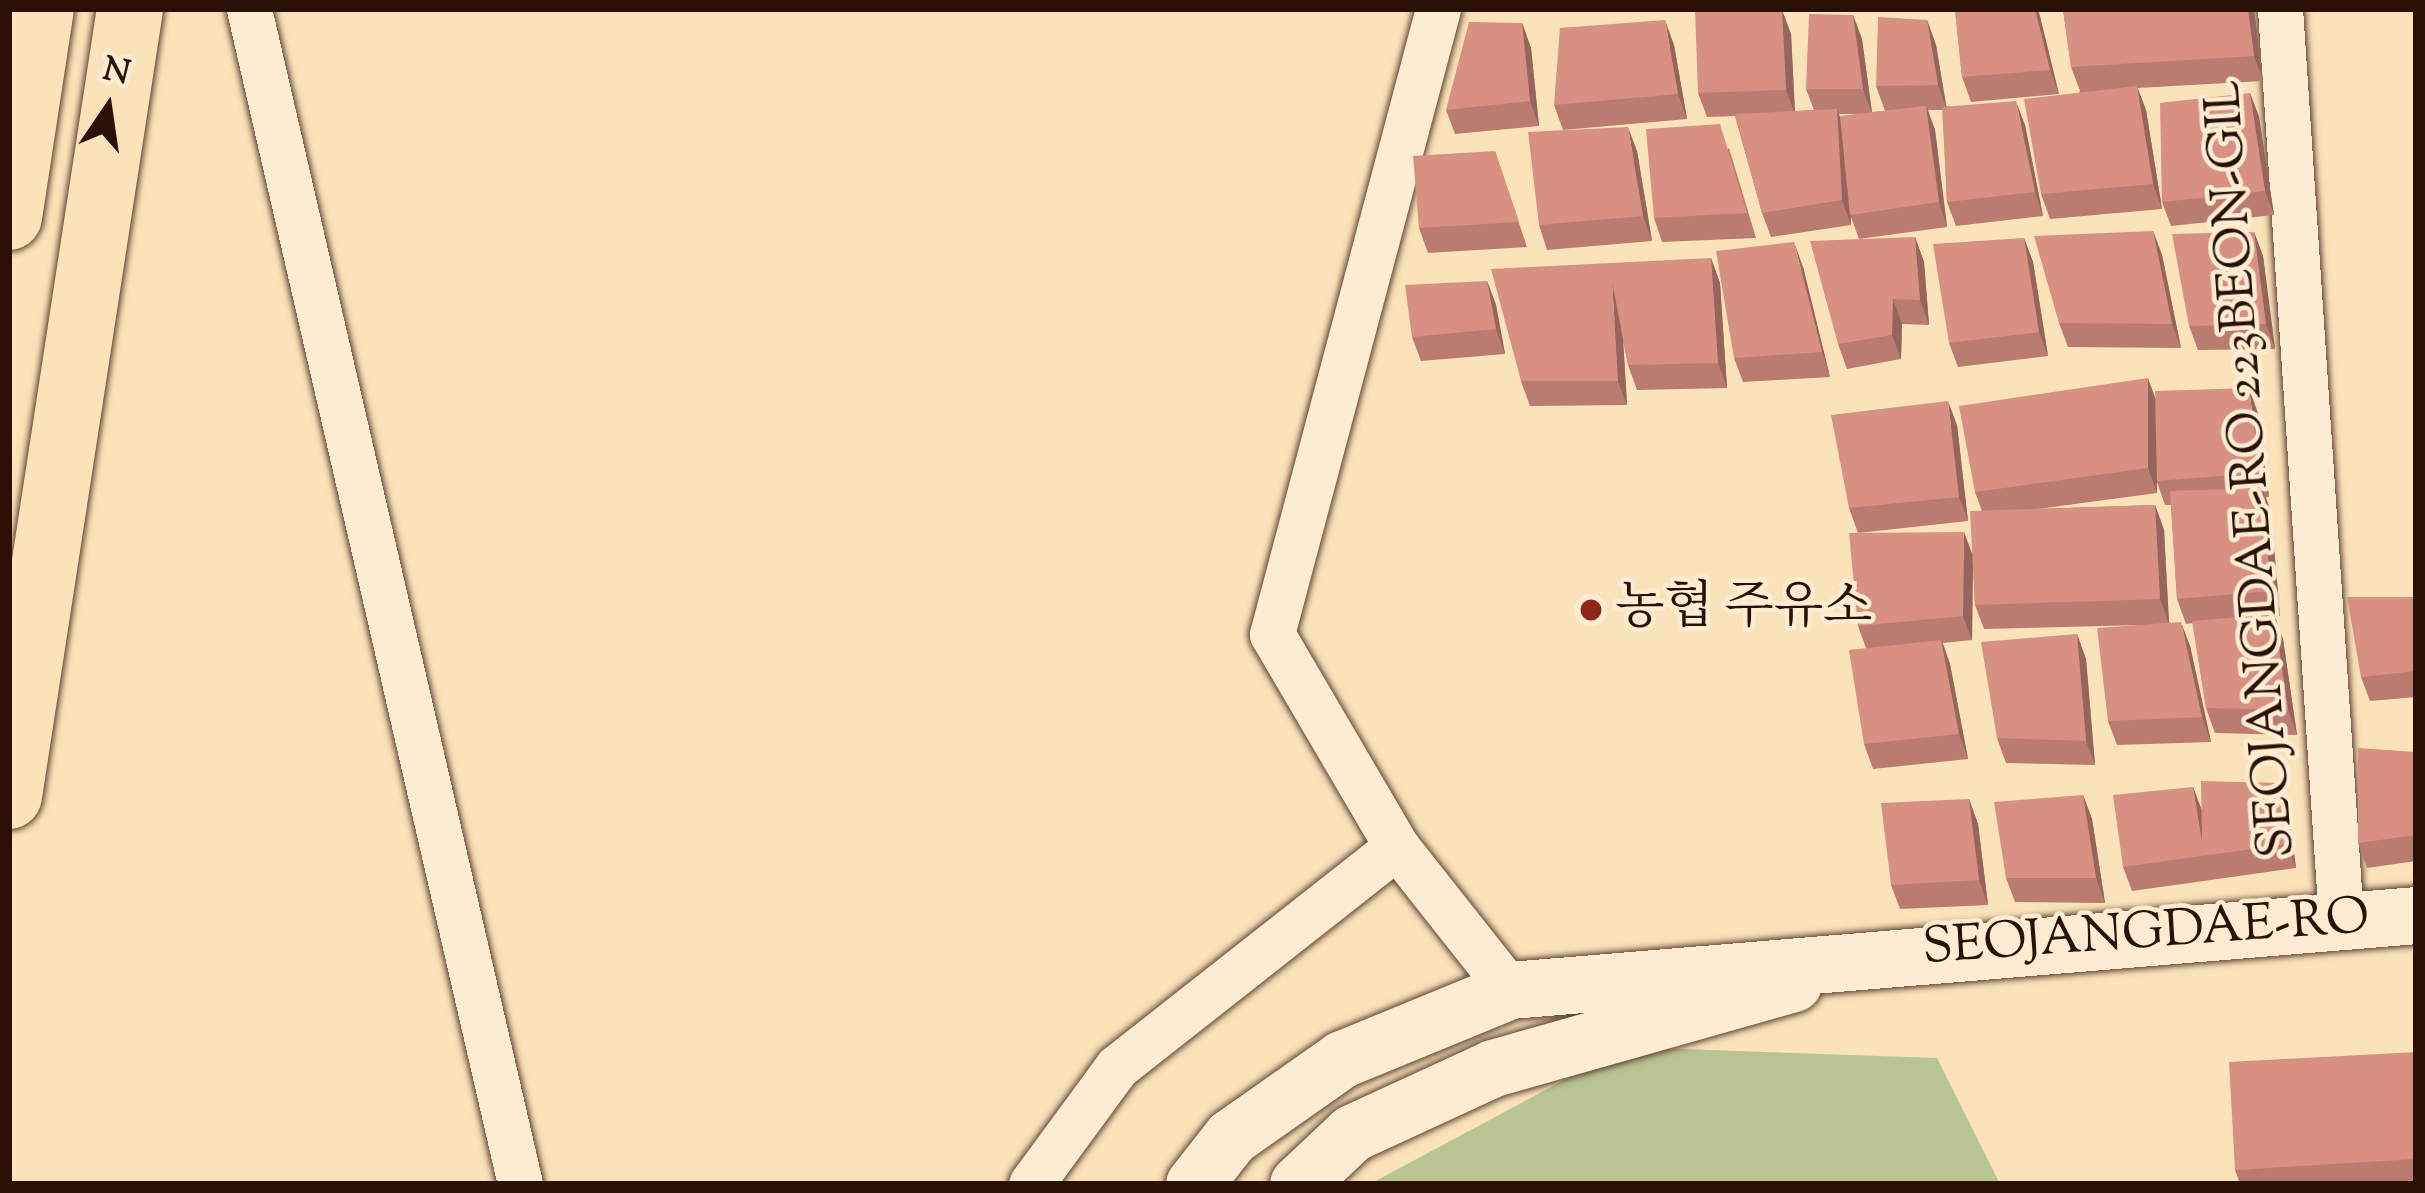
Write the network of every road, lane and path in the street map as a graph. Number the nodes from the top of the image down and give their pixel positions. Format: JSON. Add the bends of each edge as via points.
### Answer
{"nodes":[{"id":1,"x":40,"y":9,"type":"edge"},
{"id":2,"x":130,"y":9,"type":"edge"},
{"id":3,"x":248,"y":9,"type":"edge"},
{"id":4,"x":1438,"y":9,"type":"edge"},
{"id":5,"x":2280,"y":9,"type":"edge"},
{"id":6,"x":9,"y":217,"type":"edge"},
{"id":7,"x":9,"y":796,"type":"edge"},
{"id":8,"x":1397,"y":847,"type":"junction"},
{"id":9,"x":2416,"y":915,"type":"edge"},
{"id":10,"x":2341,"y":921,"type":"junction"},
{"id":11,"x":1877,"y":955,"type":"junction"},
{"id":12,"x":1510,"y":990,"type":"junction"},
{"id":13,"x":520,"y":1184,"type":"edge"},
{"id":14,"x":1030,"y":1184,"type":"edge"},
{"id":15,"x":1194,"y":1184,"type":"edge"},
{"id":16,"x":1298,"y":1184,"type":"edge"}],
"edges":[{"from":1,"to":6,"type":"highway"},
{"from":2,"to":7,"type":"highway"},
{"from":3,"to":13,"type":"street"},
{"from":4,"to":8,"type":"street","via":[[1272,634]]},
{"from":5,"to":10,"type":"street","name":"SEOJANGDAE-RO 223BEON-GIL"},
{"from":8,"to":12,"type":"street"},
{"from":8,"to":14,"type":"street","via":[[1117,1066]]},
{"from":9,"to":10,"type":"street","name":"SEOJANGDAE-RO"},
{"from":10,"to":11,"type":"street","name":"SEOJANGDAE-RO"},
{"from":11,"to":12,"type":"street","name":"SEOJANGDAE-RO"},
{"from":11,"to":16,"type":"street","name":"SEOJANGDAE-RO","via":[[1493,1069],[1352,1133]]},
{"from":12,"to":15,"type":"street","name":"SEOJANGDAE-RO","via":[[1342,1059],[1232,1138]]}]}
